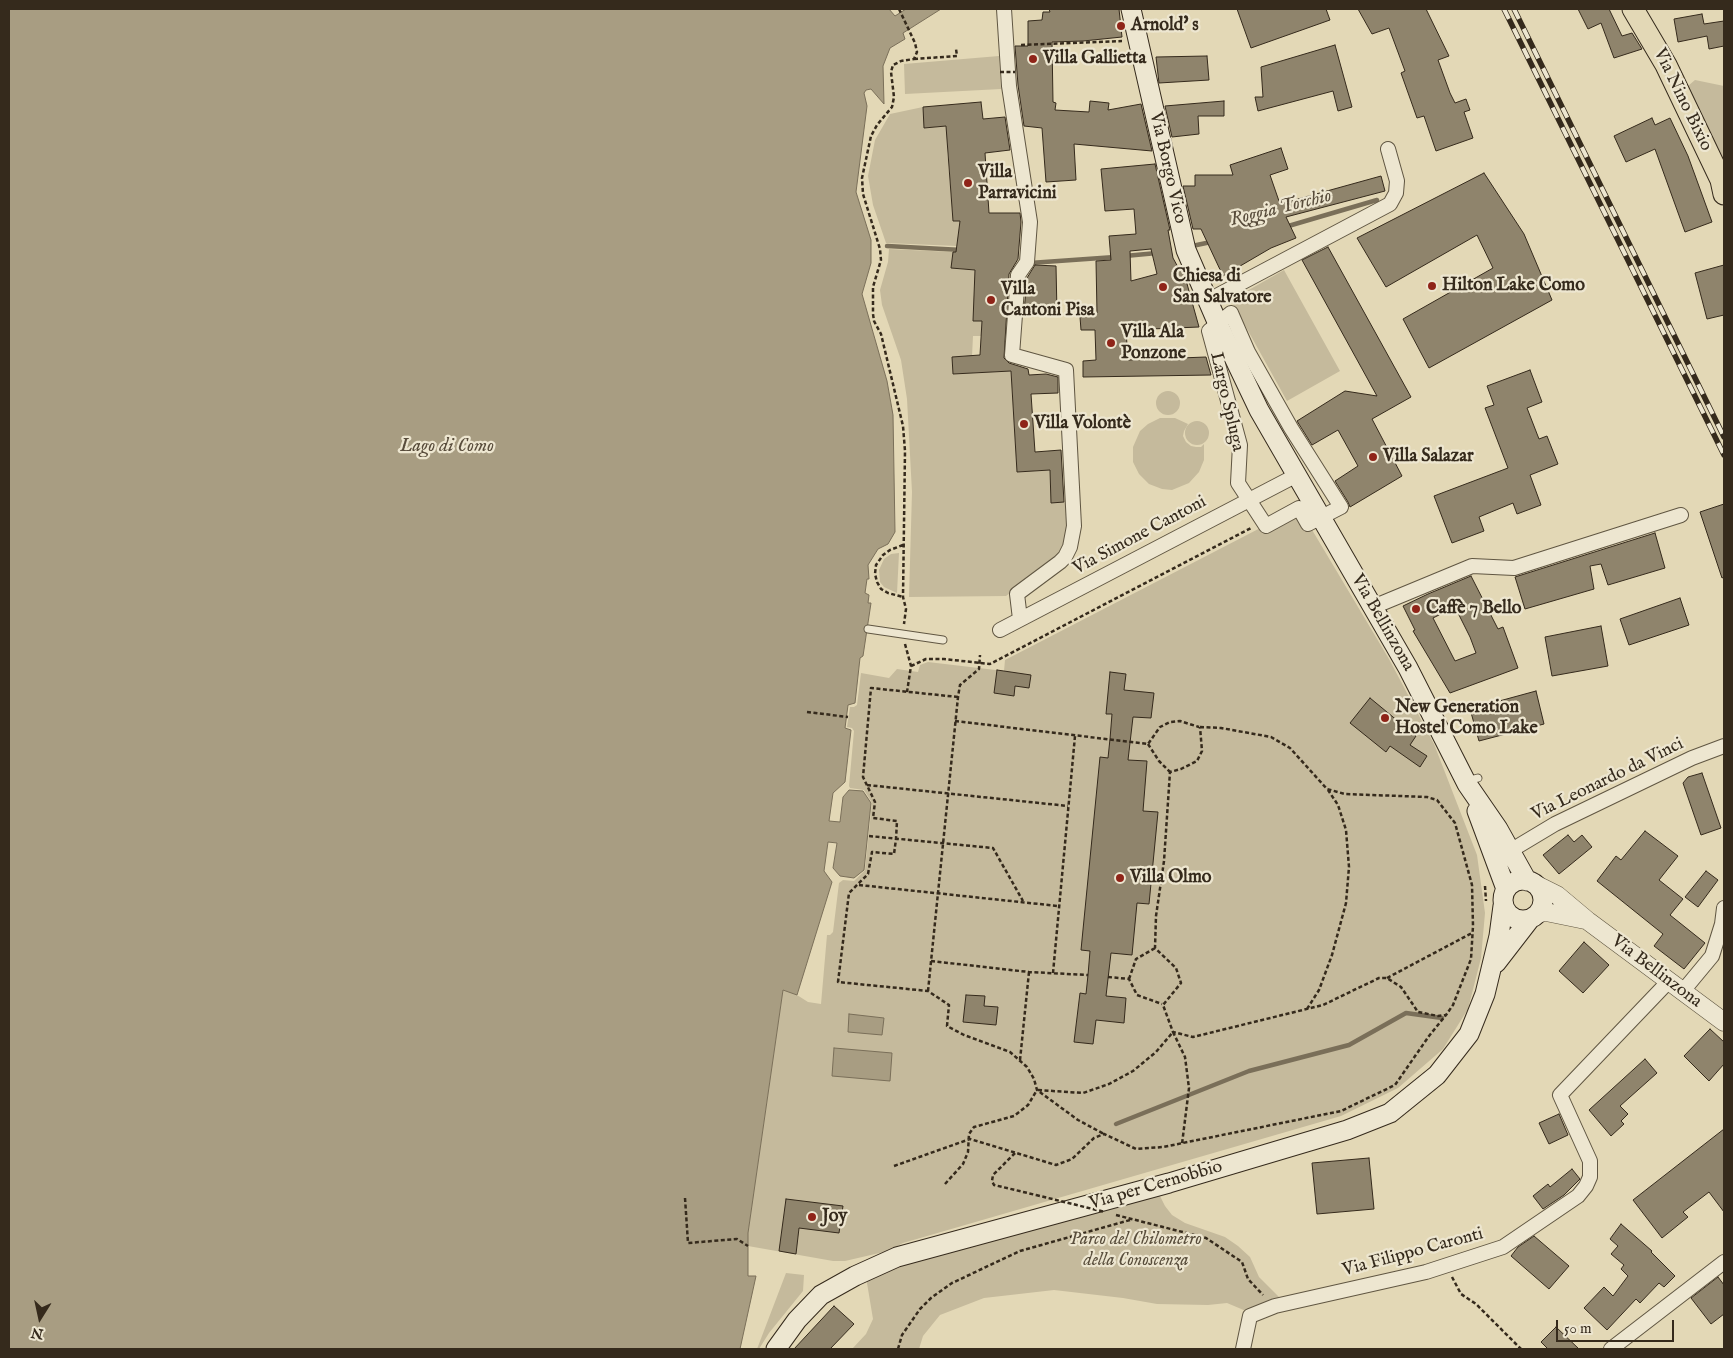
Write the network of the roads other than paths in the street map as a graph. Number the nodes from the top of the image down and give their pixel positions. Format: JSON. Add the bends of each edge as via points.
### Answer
{"nodes":[{"id":1,"x":1004,"y":9,"type":"edge"},
{"id":2,"x":1131,"y":9,"type":"edge"},
{"id":3,"x":1633,"y":9,"type":"edge"},
{"id":4,"x":1388,"y":149,"type":"dead end"},
{"id":5,"x":1724,"y":194,"type":"edge"},
{"id":6,"x":1209,"y":300,"type":"junction"},
{"id":7,"x":1218,"y":324,"type":"junction"},
{"id":8,"x":1297,"y":475,"type":"junction"},
{"id":9,"x":1250,"y":500,"type":"junction"},
{"id":10,"x":1681,"y":516,"type":"dead end"},
{"id":11,"x":1322,"y":517,"type":"junction"},
{"id":12,"x":1374,"y":608,"type":"junction"},
{"id":13,"x":1020,"y":619,"type":"junction"},
{"id":14,"x":868,"y":629,"type":"dead end"},
{"id":15,"x":1000,"y":630,"type":"dead end"},
{"id":16,"x":943,"y":640,"type":"dead end"},
{"id":17,"x":1724,"y":746,"type":"edge"},
{"id":18,"x":1470,"y":781,"type":"junction"},
{"id":19,"x":1510,"y":851,"type":"junction"},
{"id":20,"x":1530,"y":882,"type":"junction"},
{"id":21,"x":1498,"y":900,"type":"junction"},
{"id":22,"x":1724,"y":908,"type":"edge"},
{"id":23,"x":1534,"y":916,"type":"junction"},
{"id":24,"x":1588,"y":921,"type":"junction"},
{"id":25,"x":1490,"y":972,"type":"junction"},
{"id":26,"x":1669,"y":981,"type":"junction"},
{"id":27,"x":1683,"y":992,"type":"junction"},
{"id":28,"x":1724,"y":1022,"type":"edge"},
{"id":29,"x":1724,"y":1262,"type":"edge"},
{"id":30,"x":776,"y":1349,"type":"edge"},
{"id":31,"x":1243,"y":1349,"type":"edge"},
{"id":32,"x":1611,"y":1349,"type":"edge"}],
"edges":[{"from":1,"to":13,"type":"street","via":[[1009,86],[1030,222],[1027,262],[1018,275],[1012,355],[1066,370],[1074,526],[1070,547],[1060,562],[1017,594]]},
{"from":2,"to":6,"type":"main road","name":"Via Borgo Vico","via":[[1186,250]]},
{"from":3,"to":5,"type":"main road","name":"Via Nino Bixio","via":[[1666,66],[1721,180]]},
{"from":4,"to":6,"type":"street","via":[[1398,182],[1390,204]]},
{"from":6,"to":7,"type":"main road","name":"Via Borgo Vico"},
{"from":7,"to":8,"type":"main road","name":"Largo Spluga","via":[[1259,410]]},
{"from":7,"to":9,"type":"street","name":"Largo Spluga","via":[[1210,331],[1240,445],[1238,483]]},
{"from":7,"to":11,"type":"street","name":"Largo Spluga","via":[[1231,313],[1248,352],[1340,507]]},
{"from":8,"to":9,"type":"street","name":"Via Simone Cantoni"},
{"from":8,"to":11,"type":"main road","name":"Largo Spluga"},
{"from":9,"to":11,"type":"street","name":"Largo Spluga","via":[[1266,526],[1299,508],[1308,524]]},
{"from":9,"to":13,"type":"street","name":"Via Simone Cantoni"},
{"from":10,"to":12,"type":"street","via":[[1514,568],[1472,566]]},
{"from":11,"to":12,"type":"main road","name":"Via Bellinzona"},
{"from":12,"to":18,"type":"main road","name":"Via Bellinzona"},
{"from":13,"to":15,"type":"street","name":"Via Simone Cantoni"},
{"from":14,"to":16,"type":"lane"},
{"from":17,"to":19,"type":"street","name":"Via Leonardo da Vinci","via":[[1692,758],[1555,824]]},
{"from":18,"to":19,"type":"main road","name":"Via Bellinzona"},
{"from":18,"to":21,"type":"main road","name":"Via Bellinzona"},
{"from":19,"to":20,"type":"main road","name":"Via Bellinzona"},
{"from":20,"to":21,"type":"main road","via":[[1515,882]]},
{"from":20,"to":23,"type":"main road","via":[[1543,898],[1542,906]]},
{"from":20,"to":24,"type":"street","name":"Via Bellinzona","via":[[1557,894]]},
{"from":21,"to":23,"type":"main road","via":[[1512,918],[1523,921]]},
{"from":21,"to":25,"type":"main road","name":"Via per Cernobbio","via":[[1499,936]]},
{"from":22,"to":27,"type":"street","via":[[1712,956]]},
{"from":23,"to":24,"type":"street","name":"Via Bellinzona","via":[[1546,912]]},
{"from":23,"to":25,"type":"main road","name":"Via per Cernobbio"},
{"from":24,"to":26,"type":"street","name":"Via Bellinzona"},
{"from":25,"to":30,"type":"main road","name":"Via per Cernobbio","via":[[1469,1034],[1437,1075],[1390,1113],[1347,1130],[1178,1180],[897,1258],[822,1295],[797,1320]]},
{"from":26,"to":27,"type":"street","name":"Via Bellinzona"},
{"from":26,"to":31,"type":"street","name":"Via Filippo Caronti","via":[[1560,1095],[1590,1161],[1590,1178],[1578,1196],[1504,1248],[1426,1272],[1271,1308],[1250,1316]]},
{"from":27,"to":28,"type":"street","name":"Via Bellinzona"},
{"from":29,"to":32,"type":"street"}]}
